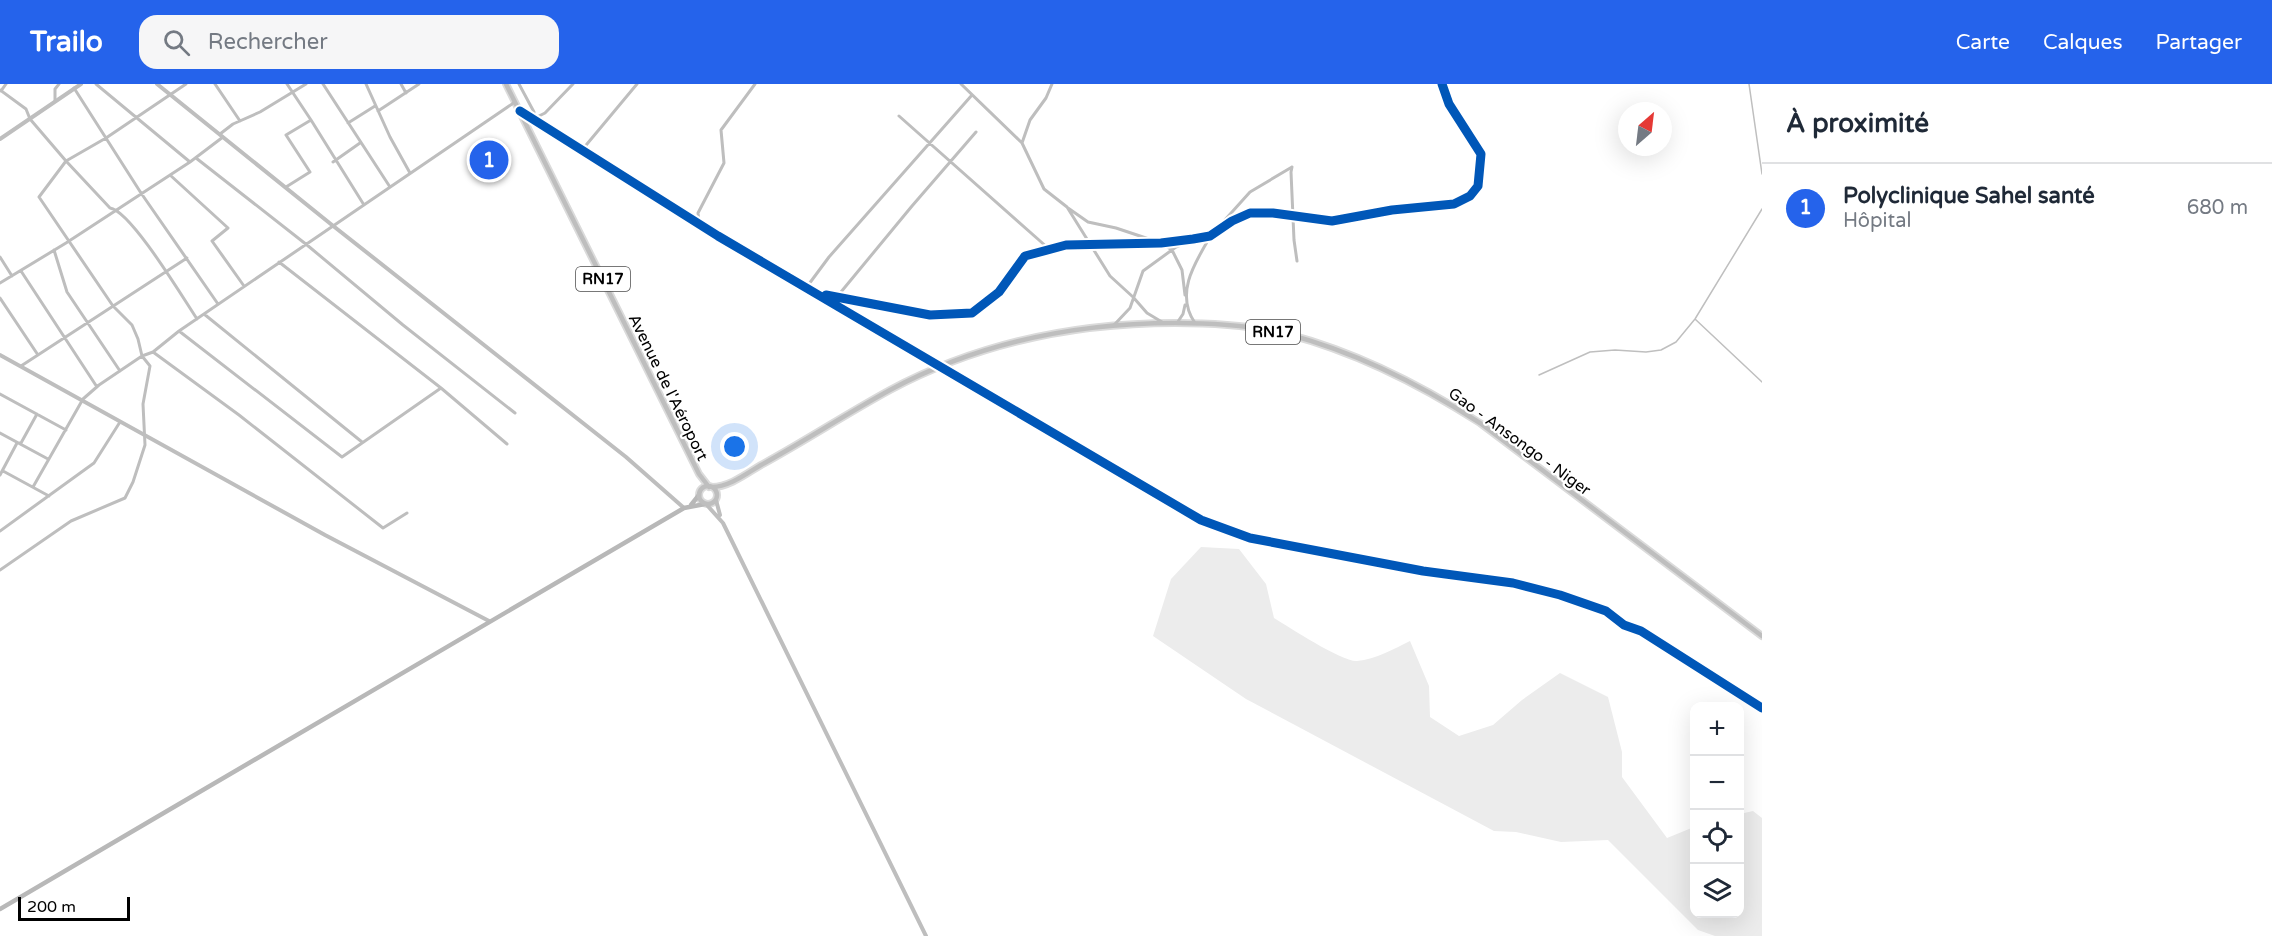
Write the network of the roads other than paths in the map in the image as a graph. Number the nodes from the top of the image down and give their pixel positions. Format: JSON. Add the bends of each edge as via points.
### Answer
{"nodes":[{"id":1,"x":6,"y":84,"type":"edge"},
{"id":2,"x":59,"y":84,"type":"edge"},
{"id":3,"x":81,"y":84,"type":"edge"},
{"id":4,"x":96,"y":84,"type":"edge"},
{"id":5,"x":157,"y":84,"type":"edge"},
{"id":6,"x":186,"y":84,"type":"edge"},
{"id":7,"x":215,"y":84,"type":"edge"},
{"id":8,"x":287,"y":84,"type":"edge"},
{"id":9,"x":306,"y":84,"type":"edge"},
{"id":10,"x":323,"y":84,"type":"edge"},
{"id":11,"x":366,"y":84,"type":"edge"},
{"id":12,"x":401,"y":84,"type":"edge"},
{"id":13,"x":419,"y":84,"type":"edge"},
{"id":14,"x":506,"y":84,"type":"edge"},
{"id":15,"x":519,"y":84,"type":"edge"},
{"id":16,"x":573,"y":84,"type":"edge"},
{"id":17,"x":637,"y":84,"type":"edge"},
{"id":18,"x":755,"y":84,"type":"edge"},
{"id":19,"x":961,"y":84,"type":"edge"},
{"id":20,"x":1052,"y":84,"type":"edge"},
{"id":21,"x":1442,"y":84,"type":"edge"},
{"id":22,"x":74,"y":88,"type":"junction"},
{"id":23,"x":1,"y":90,"type":"edge"},
{"id":24,"x":293,"y":92,"type":"junction"},
{"id":25,"x":406,"y":93,"type":"junction"},
{"id":26,"x":170,"y":94,"type":"junction"},
{"id":27,"x":972,"y":95,"type":"junction"},
{"id":28,"x":55,"y":101,"type":"junction"},
{"id":29,"x":515,"y":102,"type":"junction"},
{"id":30,"x":375,"y":106,"type":"junction"},
{"id":31,"x":378,"y":111,"type":"junction"},
{"id":32,"x":520,"y":111,"type":"junction"},
{"id":33,"x":899,"y":116,"type":"dead end"},
{"id":34,"x":136,"y":118,"type":"junction"},
{"id":35,"x":30,"y":119,"type":"junction"},
{"id":36,"x":533,"y":119,"type":"junction"},
{"id":37,"x":311,"y":120,"type":"junction"},
{"id":38,"x":240,"y":121,"type":"junction"},
{"id":39,"x":348,"y":123,"type":"junction"},
{"id":40,"x":976,"y":132,"type":"dead end"},
{"id":41,"x":221,"y":136,"type":"junction"},
{"id":42,"x":106,"y":138,"type":"junction"},
{"id":43,"x":0,"y":139,"type":"edge"},
{"id":44,"x":1022,"y":142,"type":"junction"},
{"id":45,"x":360,"y":143,"type":"junction"},
{"id":46,"x":929,"y":143,"type":"junction"},
{"id":47,"x":582,"y":150,"type":"junction"},
{"id":48,"x":196,"y":158,"type":"junction"},
{"id":49,"x":66,"y":161,"type":"junction"},
{"id":50,"x":190,"y":162,"type":"junction"},
{"id":51,"x":334,"y":162,"type":"junction"},
{"id":52,"x":951,"y":162,"type":"junction"},
{"id":53,"x":410,"y":173,"type":"junction"},
{"id":54,"x":170,"y":175,"type":"junction"},
{"id":55,"x":286,"y":187,"type":"junction"},
{"id":56,"x":390,"y":187,"type":"junction"},
{"id":57,"x":141,"y":193,"type":"junction"},
{"id":58,"x":364,"y":205,"type":"junction"},
{"id":59,"x":1067,"y":207,"type":"junction"},
{"id":60,"x":116,"y":209,"type":"junction"},
{"id":61,"x":1294,"y":215,"type":"junction"},
{"id":62,"x":332,"y":225,"type":"junction"},
{"id":63,"x":699,"y":225,"type":"junction"},
{"id":64,"x":1210,"y":236,"type":"junction"},
{"id":65,"x":1193,"y":239,"type":"junction"},
{"id":66,"x":68,"y":241,"type":"junction"},
{"id":67,"x":1161,"y":243,"type":"junction"},
{"id":68,"x":1090,"y":244,"type":"junction"},
{"id":69,"x":307,"y":245,"type":"junction"},
{"id":70,"x":1048,"y":248,"type":"dead end"},
{"id":71,"x":54,"y":250,"type":"junction"},
{"id":72,"x":1172,"y":250,"type":"junction"},
{"id":73,"x":0,"y":257,"type":"edge"},
{"id":74,"x":187,"y":258,"type":"junction"},
{"id":75,"x":1297,"y":261,"type":"dead end"},
{"id":76,"x":279,"y":262,"type":"junction"},
{"id":77,"x":21,"y":271,"type":"junction"},
{"id":78,"x":165,"y":272,"type":"junction"},
{"id":79,"x":12,"y":276,"type":"junction"},
{"id":80,"x":0,"y":283,"type":"edge"},
{"id":81,"x":244,"y":286,"type":"junction"},
{"id":82,"x":806,"y":288,"type":"junction"},
{"id":83,"x":813,"y":292,"type":"junction"},
{"id":84,"x":1133,"y":297,"type":"junction"},
{"id":85,"x":0,"y":298,"type":"edge"},
{"id":86,"x":836,"y":298,"type":"junction"},
{"id":87,"x":1186,"y":302,"type":"junction"},
{"id":88,"x":218,"y":304,"type":"junction"},
{"id":89,"x":113,"y":306,"type":"junction"},
{"id":90,"x":204,"y":314,"type":"junction"},
{"id":91,"x":197,"y":319,"type":"junction"},
{"id":92,"x":88,"y":322,"type":"junction"},
{"id":93,"x":1163,"y":323,"type":"junction"},
{"id":94,"x":1177,"y":323,"type":"junction"},
{"id":95,"x":1195,"y":323,"type":"junction"},
{"id":96,"x":1114,"y":325,"type":"junction"},
{"id":97,"x":179,"y":331,"type":"junction"},
{"id":98,"x":65,"y":338,"type":"junction"},
{"id":99,"x":153,"y":352,"type":"junction"},
{"id":100,"x":0,"y":355,"type":"edge"},
{"id":101,"x":38,"y":355,"type":"junction"},
{"id":102,"x":142,"y":356,"type":"junction"},
{"id":103,"x":21,"y":366,"type":"junction"},
{"id":104,"x":939,"y":367,"type":"junction"},
{"id":105,"x":120,"y":371,"type":"junction"},
{"id":106,"x":97,"y":387,"type":"junction"},
{"id":107,"x":441,"y":388,"type":"junction"},
{"id":108,"x":0,"y":394,"type":"edge"},
{"id":109,"x":83,"y":399,"type":"junction"},
{"id":110,"x":515,"y":413,"type":"dead end"},
{"id":111,"x":37,"y":414,"type":"junction"},
{"id":112,"x":121,"y":421,"type":"junction"},
{"id":113,"x":66,"y":430,"type":"junction"},
{"id":114,"x":0,"y":433,"type":"edge"},
{"id":115,"x":145,"y":434,"type":"junction"},
{"id":116,"x":362,"y":442,"type":"junction"},
{"id":117,"x":17,"y":443,"type":"junction"},
{"id":118,"x":507,"y":444,"type":"dead end"},
{"id":119,"x":48,"y":459,"type":"junction"},
{"id":120,"x":1,"y":473,"type":"edge"},
{"id":121,"x":699,"y":474,"type":"junction"},
{"id":122,"x":729,"y":483,"type":"junction"},
{"id":123,"x":33,"y":487,"type":"junction"},
{"id":124,"x":711,"y":487,"type":"junction"},
{"id":125,"x":700,"y":493,"type":"junction"},
{"id":126,"x":49,"y":496,"type":"junction"},
{"id":127,"x":716,"y":498,"type":"junction"},
{"id":128,"x":706,"y":504,"type":"junction"},
{"id":129,"x":687,"y":507,"type":"junction"},
{"id":130,"x":407,"y":513,"type":"dead end"},
{"id":131,"x":721,"y":519,"type":"junction"},
{"id":132,"x":0,"y":531,"type":"edge"},
{"id":133,"x":0,"y":570,"type":"edge"},
{"id":134,"x":489,"y":621,"type":"junction"},
{"id":135,"x":1762,"y":636,"type":"edge"},
{"id":136,"x":1762,"y":708,"type":"edge"},
{"id":137,"x":0,"y":909,"type":"edge"},
{"id":138,"x":926,"y":936,"type":"edge"}],
"edges":[{"from":1,"to":23,"type":"street"},
{"from":2,"to":28,"type":"street"},
{"from":3,"to":22,"type":"street"},
{"from":4,"to":34,"type":"street"},
{"from":5,"to":26,"type":"street"},
{"from":6,"to":26,"type":"street"},
{"from":7,"to":38,"type":"street"},
{"from":8,"to":24,"type":"street"},
{"from":9,"to":24,"type":"street"},
{"from":10,"to":39,"type":"street"},
{"from":11,"to":30,"type":"street"},
{"from":12,"to":25,"type":"street"},
{"from":13,"to":25,"type":"street"},
{"from":14,"to":29,"type":"main road","name":"Avenue de l'Aéroport","number":"RN17"},
{"from":15,"to":36,"type":"street","via":[[534,112]]},
{"from":16,"to":36,"type":"street","via":[[545,113]]},
{"from":17,"to":47,"type":"street"},
{"from":18,"to":63,"type":"street","via":[[721,130],[724,163],[698,213]]},
{"from":19,"to":27,"type":"street"},
{"from":20,"to":44,"type":"street","via":[[1030,120]]},
{"from":21,"to":61,"type":"street","via":[[1449,104],[1481,154],[1478,186],[1470,196],[1454,204],[1332,221]]},
{"from":22,"to":28,"type":"street"},
{"from":22,"to":42,"type":"street"},
{"from":23,"to":35,"type":"street","via":[[26,109]]},
{"from":24,"to":37,"type":"street"},
{"from":24,"to":38,"type":"street"},
{"from":25,"to":31,"type":"street"},
{"from":26,"to":34,"type":"street"},
{"from":26,"to":41,"type":"street"},
{"from":27,"to":44,"type":"street"},
{"from":27,"to":46,"type":"street"},
{"from":28,"to":35,"type":"street"},
{"from":29,"to":32,"type":"main road","name":"Avenue de l'Aéroport","number":"RN17"},
{"from":29,"to":53,"type":"street"},
{"from":30,"to":31,"type":"street"},
{"from":30,"to":39,"type":"street"},
{"from":31,"to":53,"type":"street"},
{"from":32,"to":36,"type":"street"},
{"from":32,"to":121,"type":"main road","name":"Avenue de l'Aéroport","number":"RN17"},
{"from":33,"to":46,"type":"street"},
{"from":34,"to":42,"type":"street"},
{"from":34,"to":50,"type":"street"},
{"from":35,"to":43,"type":"street"},
{"from":35,"to":49,"type":"street"},
{"from":36,"to":47,"type":"street"},
{"from":37,"to":51,"type":"street"},
{"from":37,"to":55,"type":"street","via":[[286,135],[310,172]]},
{"from":38,"to":41,"type":"street"},
{"from":39,"to":45,"type":"street"},
{"from":40,"to":52,"type":"street"},
{"from":41,"to":48,"type":"street"},
{"from":41,"to":55,"type":"street"},
{"from":42,"to":49,"type":"street"},
{"from":42,"to":57,"type":"street"},
{"from":44,"to":59,"type":"street","via":[[1044,189]]},
{"from":45,"to":51,"type":"street"},
{"from":45,"to":56,"type":"street"},
{"from":46,"to":52,"type":"street"},
{"from":46,"to":82,"type":"street"},
{"from":47,"to":63,"type":"street"},
{"from":48,"to":50,"type":"street"},
{"from":48,"to":69,"type":"street"},
{"from":49,"to":60,"type":"street","via":[[110,208]]},
{"from":49,"to":66,"type":"street","via":[[39,197]]},
{"from":50,"to":54,"type":"street"},
{"from":51,"to":58,"type":"street"},
{"from":52,"to":70,"type":"street"},
{"from":52,"to":86,"type":"street"},
{"from":53,"to":56,"type":"street"},
{"from":54,"to":57,"type":"street"},
{"from":54,"to":81,"type":"street","via":[[228,228],[212,241]]},
{"from":55,"to":62,"type":"street"},
{"from":56,"to":58,"type":"street"},
{"from":57,"to":60,"type":"street"},
{"from":57,"to":74,"type":"street"},
{"from":58,"to":62,"type":"street"},
{"from":59,"to":67,"type":"street","via":[[1088,222]]},
{"from":59,"to":68,"type":"street"},
{"from":60,"to":66,"type":"street"},
{"from":60,"to":78,"type":"street","via":[[134,226]]},
{"from":61,"to":64,"type":"street","via":[[1250,213]]},
{"from":61,"to":64,"type":"street","via":[[1292,167],[1250,192]]},
{"from":61,"to":75,"type":"street"},
{"from":62,"to":69,"type":"street"},
{"from":62,"to":129,"type":"street"},
{"from":63,"to":82,"type":"street"},
{"from":64,"to":65,"type":"street"},
{"from":64,"to":87,"type":"street","via":[[1188,275]]},
{"from":65,"to":67,"type":"street"},
{"from":65,"to":72,"type":"street"},
{"from":66,"to":71,"type":"street"},
{"from":66,"to":89,"type":"street"},
{"from":67,"to":68,"type":"street"},
{"from":67,"to":72,"type":"street"},
{"from":68,"to":84,"type":"street","via":[[1110,276]]},
{"from":68,"to":86,"type":"street","via":[[1066,245],[1025,256],[999,292],[972,312],[930,315]]},
{"from":69,"to":76,"type":"street"},
{"from":69,"to":110,"type":"street"},
{"from":71,"to":77,"type":"street"},
{"from":71,"to":92,"type":"street","via":[[67,292]]},
{"from":72,"to":84,"type":"street","via":[[1143,271]]},
{"from":72,"to":87,"type":"street","via":[[1182,270]]},
{"from":73,"to":79,"type":"street"},
{"from":74,"to":78,"type":"street"},
{"from":74,"to":88,"type":"street"},
{"from":76,"to":81,"type":"street"},
{"from":76,"to":107,"type":"street"},
{"from":77,"to":79,"type":"street"},
{"from":77,"to":98,"type":"street"},
{"from":78,"to":89,"type":"street"},
{"from":78,"to":91,"type":"street"},
{"from":79,"to":80,"type":"street"},
{"from":81,"to":88,"type":"street"},
{"from":82,"to":83,"type":"street"},
{"from":83,"to":86,"type":"street"},
{"from":83,"to":104,"type":"street"},
{"from":84,"to":93,"type":"street"},
{"from":84,"to":96,"type":"street","via":[[1130,308]]},
{"from":85,"to":101,"type":"street"},
{"from":87,"to":94,"type":"street"},
{"from":87,"to":95,"type":"street"},
{"from":88,"to":90,"type":"street"},
{"from":89,"to":92,"type":"street"},
{"from":89,"to":102,"type":"street","via":[[132,325]]},
{"from":90,"to":91,"type":"street"},
{"from":90,"to":116,"type":"street"},
{"from":91,"to":97,"type":"street"},
{"from":92,"to":98,"type":"street"},
{"from":92,"to":105,"type":"street"},
{"from":93,"to":94,"type":"main road","name":"Gao - Ansongo - Niger","number":"RN17"},
{"from":93,"to":96,"type":"main road","name":"Gao - Ansongo - Niger","number":"RN17"},
{"from":94,"to":95,"type":"main road","name":"Gao - Ansongo - Niger","number":"RN17"},
{"from":95,"to":135,"type":"main road","name":"Gao - Ansongo - Niger","number":"RN17","via":[[1288,334],[1373,364],[1428,391],[1480,423]]},
{"from":96,"to":104,"type":"main road","name":"Gao - Ansongo - Niger","number":"RN17","via":[[1027,338]]},
{"from":97,"to":99,"type":"street"},
{"from":97,"to":116,"type":"street","via":[[342,458]]},
{"from":98,"to":101,"type":"street"},
{"from":98,"to":106,"type":"street"},
{"from":99,"to":102,"type":"street"},
{"from":99,"to":130,"type":"street","via":[[383,528]]},
{"from":100,"to":103,"type":"street"},
{"from":101,"to":103,"type":"street"},
{"from":102,"to":105,"type":"street"},
{"from":102,"to":115,"type":"street","via":[[150,366],[143,404]]},
{"from":103,"to":109,"type":"street"},
{"from":104,"to":122,"type":"main road","name":"Gao - Ansongo - Niger","number":"RN17","via":[[890,390]]},
{"from":104,"to":136,"type":"street","via":[[1201,520],[1250,538],[1423,571],[1513,583],[1560,595],[1606,611]]},
{"from":105,"to":106,"type":"street"},
{"from":106,"to":109,"type":"street"},
{"from":107,"to":116,"type":"street"},
{"from":107,"to":118,"type":"street"},
{"from":108,"to":111,"type":"street"},
{"from":109,"to":112,"type":"street"},
{"from":109,"to":113,"type":"street"},
{"from":111,"to":113,"type":"street"},
{"from":111,"to":117,"type":"street","via":[[21,443]]},
{"from":112,"to":115,"type":"street"},
{"from":112,"to":126,"type":"street","via":[[94,463]]},
{"from":113,"to":119,"type":"street"},
{"from":114,"to":117,"type":"street"},
{"from":115,"to":133,"type":"street","via":[[139,466],[125,498],[71,521]]},
{"from":115,"to":134,"type":"street"},
{"from":117,"to":119,"type":"street"},
{"from":117,"to":120,"type":"street"},
{"from":119,"to":123,"type":"street"},
{"from":120,"to":123,"type":"street"},
{"from":121,"to":124,"type":"main road","number":"RN17"},
{"from":121,"to":125,"type":"main road","number":"RN17"},
{"from":122,"to":124,"type":"main road","number":"RN17"},
{"from":122,"to":127,"type":"main road","number":"RN17"},
{"from":123,"to":126,"type":"street"},
{"from":124,"to":125,"type":"main road"},
{"from":124,"to":127,"type":"main road"},
{"from":125,"to":128,"type":"main road"},
{"from":125,"to":129,"type":"main road"},
{"from":126,"to":132,"type":"street"},
{"from":127,"to":128,"type":"main road","via":[[712,504]]},
{"from":127,"to":131,"type":"street"},
{"from":128,"to":129,"type":"main road"},
{"from":128,"to":131,"type":"street"},
{"from":129,"to":134,"type":"main road"},
{"from":131,"to":138,"type":"street"},
{"from":134,"to":137,"type":"main road"}]}
